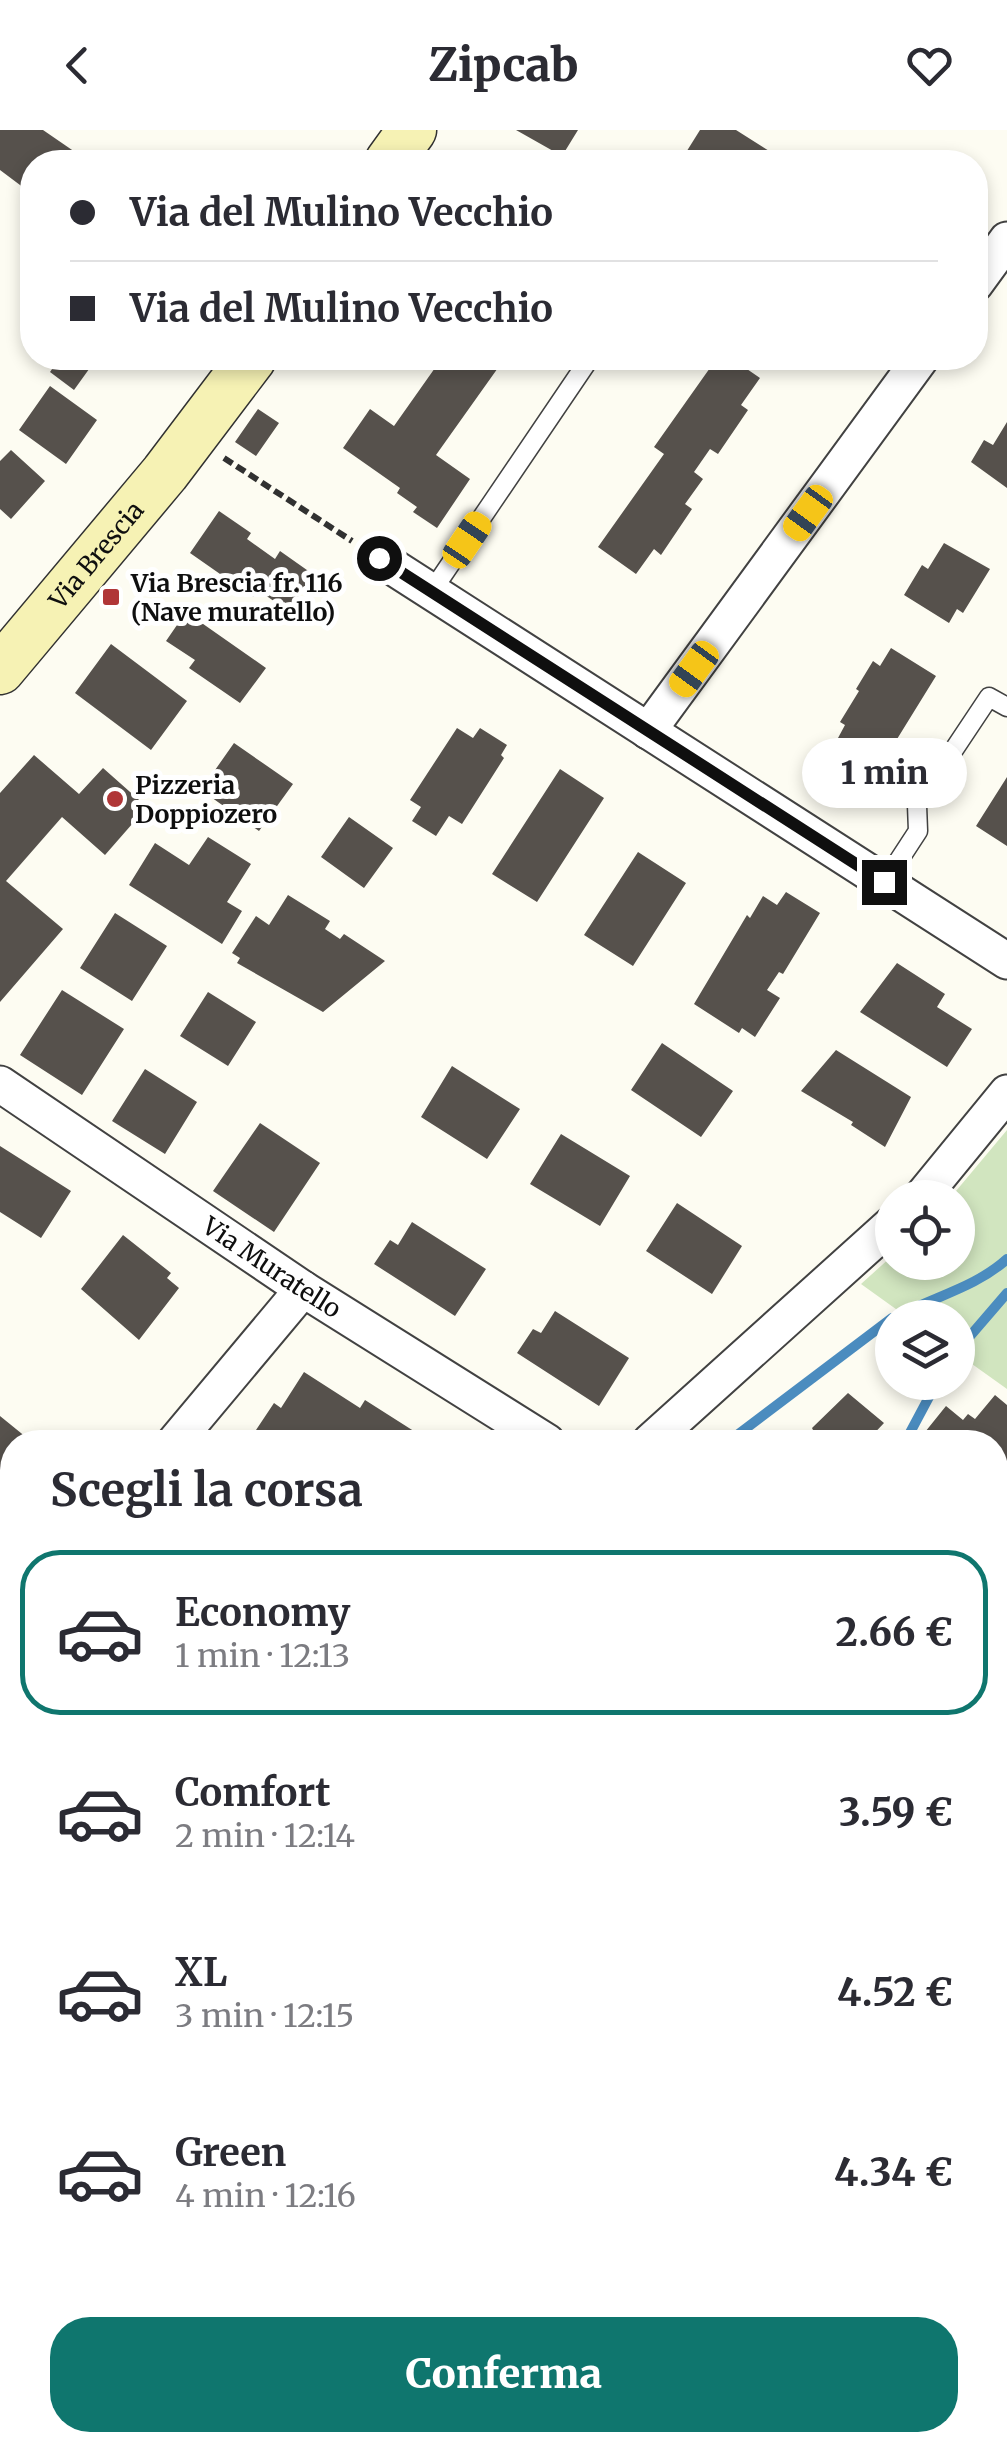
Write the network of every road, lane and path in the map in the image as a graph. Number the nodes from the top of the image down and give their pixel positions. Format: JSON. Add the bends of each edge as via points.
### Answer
{"nodes":[{"id":1,"x":1007,"y":240,"type":"edge"},
{"id":2,"x":988,"y":266,"type":"edge"},
{"id":3,"x":243,"y":370,"type":"edge"},
{"id":4,"x":582,"y":370,"type":"edge"},
{"id":5,"x":912,"y":370,"type":"edge"},
{"id":6,"x":192,"y":437,"type":"junction"},
{"id":7,"x":347,"y":538,"type":"dead end"},
{"id":8,"x":379,"y":558,"type":"dead end"},
{"id":9,"x":432,"y":591,"type":"junction"},
{"id":10,"x":0,"y":670,"type":"edge"},
{"id":11,"x":1007,"y":707,"type":"edge"},
{"id":12,"x":648,"y":731,"type":"junction"},
{"id":13,"x":884,"y":882,"type":"junction"},
{"id":14,"x":1007,"y":961,"type":"edge"},
{"id":15,"x":1007,"y":1093,"type":"edge"},
{"id":16,"x":5,"y":1096,"type":"edge"},
{"id":17,"x":936,"y":1180,"type":"edge"},
{"id":18,"x":875,"y":1239,"type":"edge"},
{"id":19,"x":303,"y":1289,"type":"junction"},
{"id":20,"x":184,"y":1430,"type":"edge"},
{"id":21,"x":529,"y":1430,"type":"edge"},
{"id":22,"x":663,"y":1430,"type":"edge"}],
"edges":[{"from":1,"to":2,"type":"street"},
{"from":3,"to":6,"type":"main road","name":"Via Brescia"},
{"from":4,"to":9,"type":"lane"},
{"from":5,"to":12,"type":"street"},
{"from":6,"to":7,"type":"path"},
{"from":6,"to":10,"type":"main road","name":"Via Brescia"},
{"from":8,"to":9,"type":"street"},
{"from":9,"to":12,"type":"street"},
{"from":11,"to":13,"type":"lane","via":[[989,697],[916,805],[918,831]]},
{"from":12,"to":13,"type":"street"},
{"from":13,"to":14,"type":"street"},
{"from":15,"to":17,"type":"street"},
{"from":16,"to":19,"type":"street","name":"Via Muratello"},
{"from":18,"to":22,"type":"street"},
{"from":19,"to":20,"type":"street"},
{"from":19,"to":21,"type":"street","name":"Via Muratello"}]}
